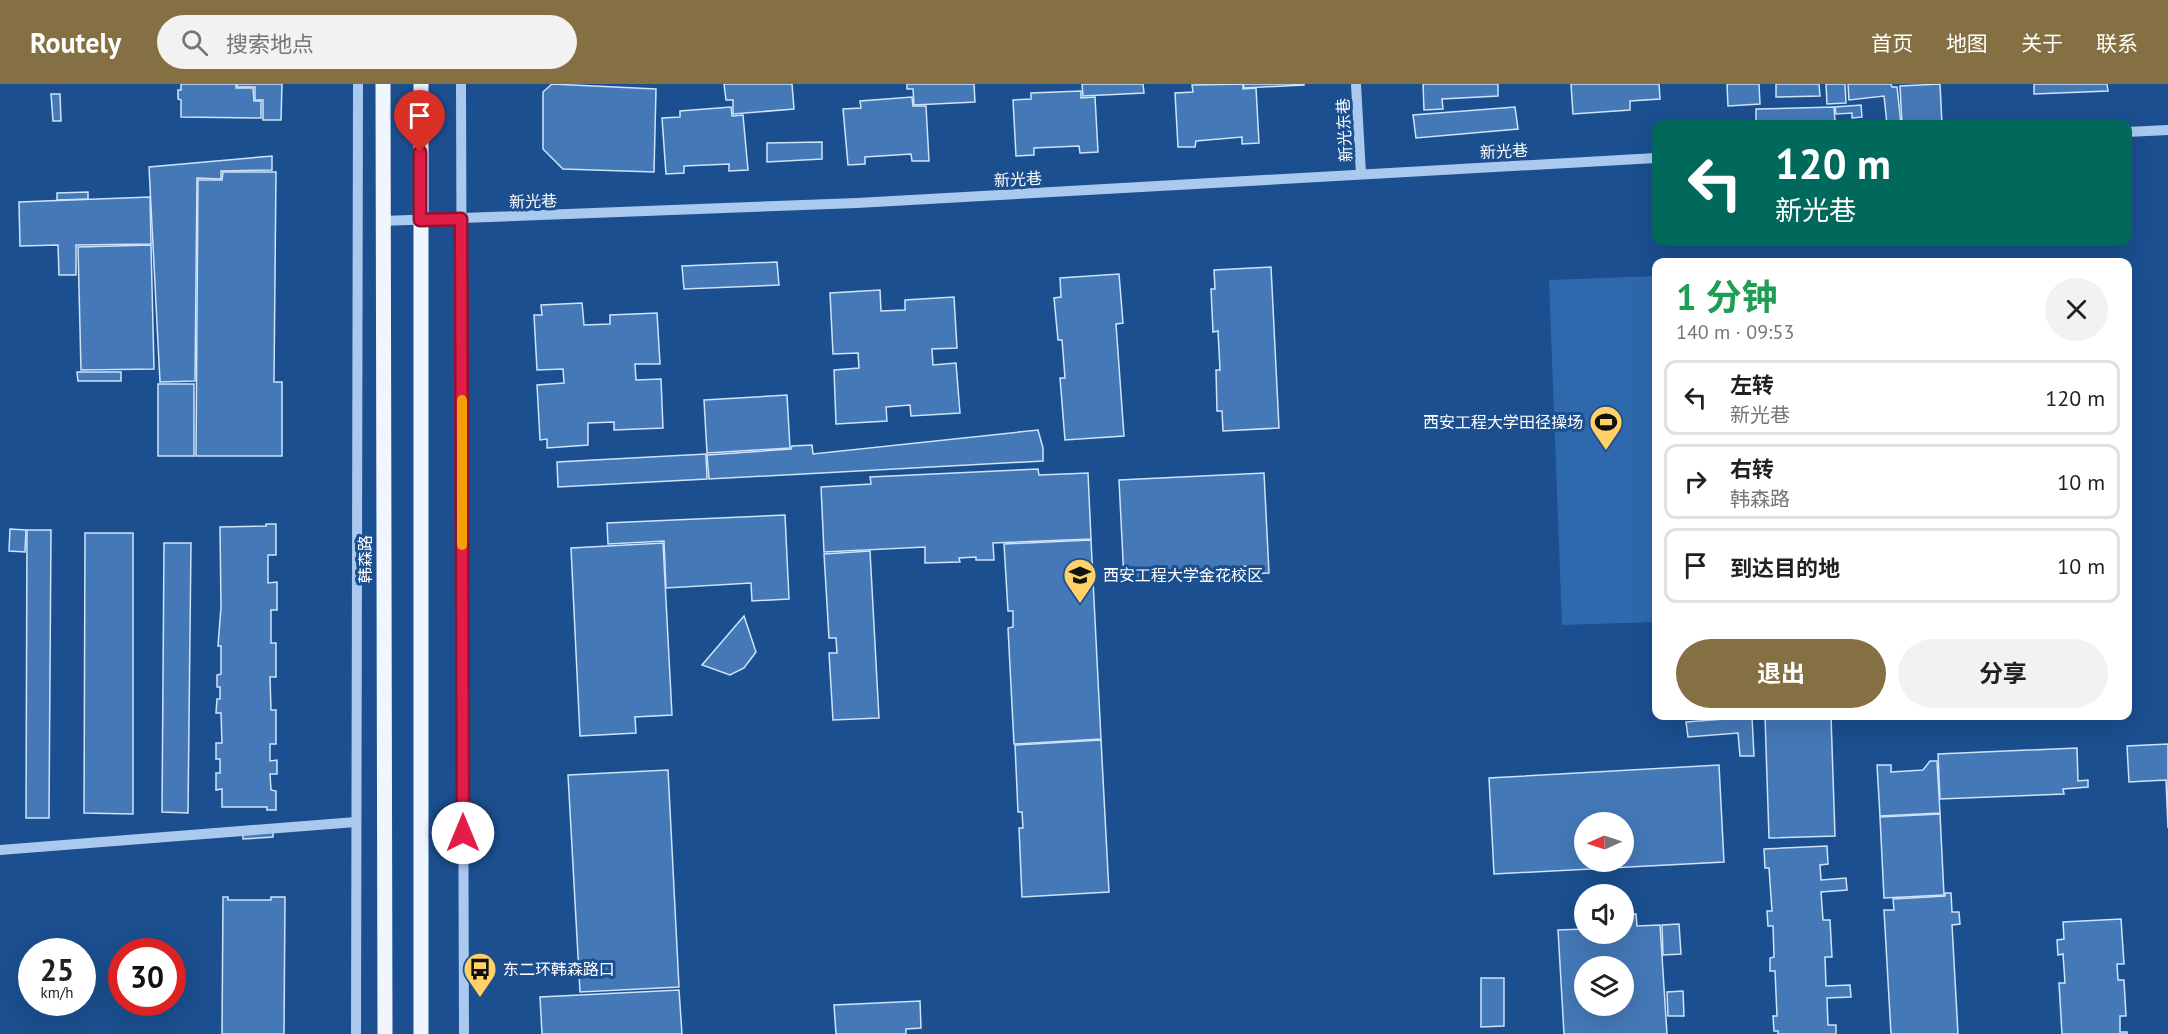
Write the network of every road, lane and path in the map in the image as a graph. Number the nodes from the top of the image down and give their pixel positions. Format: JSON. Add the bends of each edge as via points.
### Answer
{"nodes":[{"id":1,"x":358,"y":84,"type":"edge"},
{"id":2,"x":383,"y":84,"type":"edge"},
{"id":3,"x":421,"y":84,"type":"edge"},
{"id":4,"x":461,"y":84,"type":"edge"},
{"id":5,"x":1356,"y":84,"type":"edge"},
{"id":6,"x":2168,"y":129,"type":"edge"},
{"id":7,"x":2132,"y":132,"type":"edge"},
{"id":8,"x":1652,"y":158,"type":"edge"},
{"id":9,"x":1361,"y":174,"type":"junction"},
{"id":10,"x":461,"y":219,"type":"junction"},
{"id":11,"x":420,"y":220,"type":"junction"},
{"id":12,"x":382,"y":221,"type":"junction"},
{"id":13,"x":356,"y":822,"type":"junction"},
{"id":14,"x":0,"y":850,"type":"edge"},
{"id":15,"x":356,"y":1034,"type":"edge"},
{"id":16,"x":385,"y":1034,"type":"edge"},
{"id":17,"x":422,"y":1034,"type":"edge"},
{"id":18,"x":464,"y":1034,"type":"edge"}],
"edges":[{"from":1,"to":13,"type":"street"},
{"from":2,"to":12,"type":"main road","name":"韩森路"},
{"from":3,"to":11,"type":"main road"},
{"from":4,"to":10,"type":"street"},
{"from":5,"to":9,"type":"street","name":"新光东巷"},
{"from":6,"to":7,"type":"street"},
{"from":8,"to":9,"type":"street","name":"新光巷"},
{"from":9,"to":10,"type":"street","name":"新光巷","via":[[857,203]]},
{"from":10,"to":11,"type":"street","name":"新光巷"},
{"from":10,"to":18,"type":"street"},
{"from":11,"to":12,"type":"street","name":"新光巷"},
{"from":11,"to":17,"type":"main road"},
{"from":12,"to":16,"type":"main road","name":"韩森路"},
{"from":13,"to":14,"type":"street"},
{"from":13,"to":15,"type":"street"}]}
